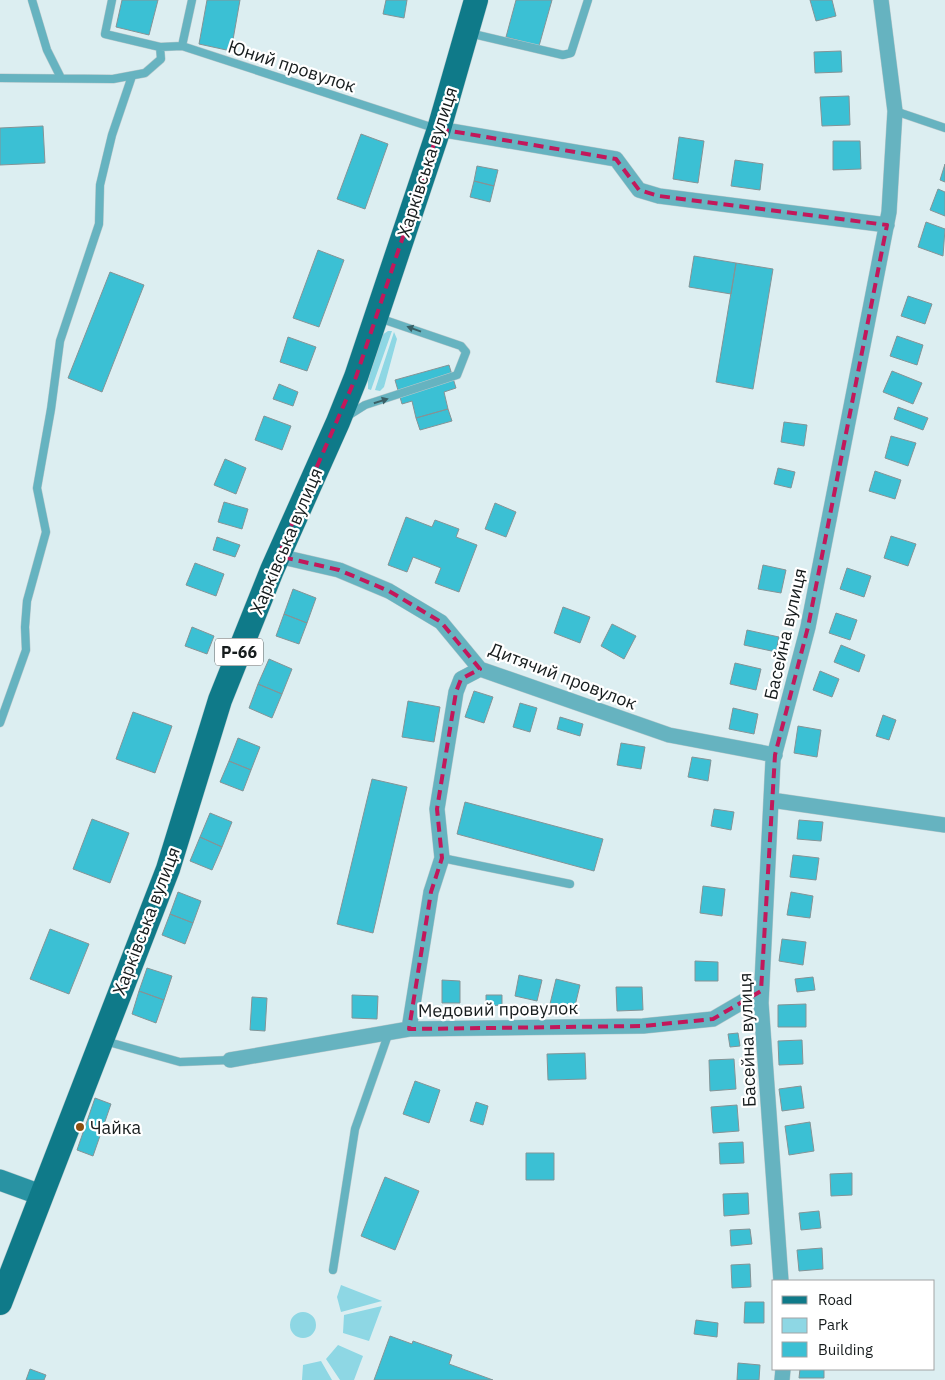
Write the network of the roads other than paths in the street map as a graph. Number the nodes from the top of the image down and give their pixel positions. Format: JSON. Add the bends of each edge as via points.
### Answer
{"nodes":[{"id":1,"x":32,"y":0,"type":"edge"},
{"id":2,"x":112,"y":0,"type":"edge"},
{"id":3,"x":192,"y":0,"type":"edge"},
{"id":4,"x":476,"y":0,"type":"edge"},
{"id":5,"x":588,"y":0,"type":"edge"},
{"id":6,"x":881,"y":0,"type":"edge"},
{"id":7,"x":466,"y":32,"type":"junction"},
{"id":8,"x":182,"y":46,"type":"junction"},
{"id":9,"x":160,"y":48,"type":"junction"},
{"id":10,"x":132,"y":76,"type":"junction"},
{"id":11,"x":0,"y":78,"type":"edge"},
{"id":12,"x":61,"y":78,"type":"junction"},
{"id":13,"x":895,"y":111,"type":"junction"},
{"id":14,"x":945,"y":128,"type":"edge"},
{"id":15,"x":439,"y":129,"type":"junction"},
{"id":16,"x":887,"y":225,"type":"junction"},
{"id":17,"x":376,"y":317,"type":"junction"},
{"id":18,"x":338,"y":422,"type":"junction"},
{"id":19,"x":278,"y":556,"type":"junction"},
{"id":20,"x":480,"y":668,"type":"junction"},
{"id":21,"x":0,"y":722,"type":"edge"},
{"id":22,"x":774,"y":755,"type":"junction"},
{"id":23,"x":771,"y":800,"type":"junction"},
{"id":24,"x":945,"y":824,"type":"edge"},
{"id":25,"x":442,"y":858,"type":"junction"},
{"id":26,"x":570,"y":884,"type":"dead end"},
{"id":27,"x":761,"y":991,"type":"junction"},
{"id":28,"x":409,"y":1029,"type":"junction"},
{"id":29,"x":390,"y":1032,"type":"junction"},
{"id":30,"x":101,"y":1040,"type":"junction"},
{"id":31,"x":230,"y":1060,"type":"joint"},
{"id":32,"x":0,"y":1180,"type":"edge"},
{"id":33,"x":41,"y":1195,"type":"junction"},
{"id":34,"x":333,"y":1270,"type":"dead end"},
{"id":35,"x":781,"y":1280,"type":"edge"},
{"id":36,"x":0,"y":1303,"type":"edge"}],
"edges":[{"from":1,"to":12,"type":"lane","via":[[47,50]]},
{"from":2,"to":9,"type":"lane","via":[[105,34]]},
{"from":3,"to":8,"type":"lane"},
{"from":4,"to":7,"type":"main road","name":"Харківська вулиця","number":"Р-66"},
{"from":5,"to":7,"type":"lane","via":[[571,54],[563,56]]},
{"from":6,"to":13,"type":"street","name":"Басейна вулиця"},
{"from":7,"to":15,"type":"main road","name":"Харківська вулиця","number":"Р-66"},
{"from":8,"to":9,"type":"lane"},
{"from":8,"to":15,"type":"lane","name":"Юний провулок"},
{"from":9,"to":10,"type":"lane","via":[[161,58],[144,73]]},
{"from":10,"to":12,"type":"lane"},
{"from":10,"to":21,"type":"lane","via":[[112,135],[100,185],[99,224],[60,341],[37,488],[46,532],[27,601],[26,650]]},
{"from":11,"to":12,"type":"lane"},
{"from":13,"to":14,"type":"lane"},
{"from":13,"to":16,"type":"street","name":"Басейна вулиця"},
{"from":15,"to":16,"type":"street","via":[[616,159],[638,190],[659,196]]},
{"from":15,"to":17,"type":"main road","name":"Харківська вулиця","number":"Р-66"},
{"from":16,"to":22,"type":"street","name":"Басейна вулиця","via":[[808,627]]},
{"from":17,"to":18,"type":"main road","name":"Харківська вулиця","number":"Р-66"},
{"from":18,"to":17,"type":"lane","one_way":true,"via":[[365,405],[457,375],[466,352],[462,346]]},
{"from":18,"to":19,"type":"main road","name":"Харківська вулиця","number":"Р-66"},
{"from":19,"to":20,"type":"street","name":"Дитячий провулок","via":[[339,570],[389,591],[441,622]]},
{"from":19,"to":30,"type":"main road","name":"Харківська вулиця","number":"Р-66","via":[[220,700],[168,869]]},
{"from":20,"to":22,"type":"street","name":"Дитячий провулок","via":[[668,735]]},
{"from":20,"to":25,"type":"street","via":[[461,679],[456,692],[437,809]]},
{"from":22,"to":23,"type":"street","name":"Басейна вулиця"},
{"from":23,"to":24,"type":"street"},
{"from":23,"to":27,"type":"street","name":"Басейна вулиця"},
{"from":25,"to":26,"type":"lane"},
{"from":25,"to":28,"type":"street","via":[[431,892]]},
{"from":27,"to":28,"type":"street","name":"Медовий провулок","via":[[713,1018],[693,1021],[643,1026]]},
{"from":27,"to":35,"type":"street","name":"Басейна вулиця"},
{"from":28,"to":29,"type":"street","name":"Медовий провулок"},
{"from":29,"to":31,"type":"street","name":"Медовий провулок"},
{"from":29,"to":34,"type":"lane","via":[[355,1128]]},
{"from":30,"to":31,"type":"lane","via":[[180,1062]]},
{"from":30,"to":33,"type":"main road","name":"Харківська вулиця","number":"Р-66"},
{"from":32,"to":33,"type":"street"},
{"from":33,"to":36,"type":"main road","name":"Харківська вулиця","number":"Р-66"}]}
